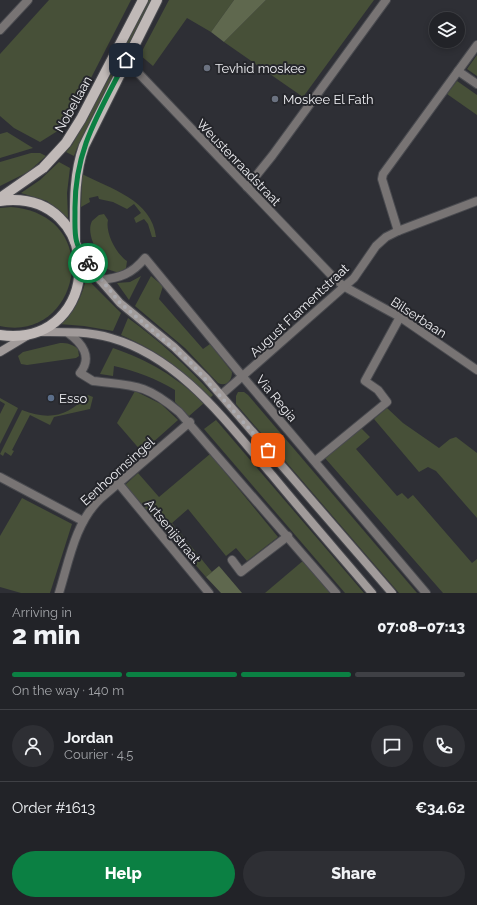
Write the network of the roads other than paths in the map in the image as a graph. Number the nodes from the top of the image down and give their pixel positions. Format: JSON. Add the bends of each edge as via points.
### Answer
{"nodes":[{"id":1,"x":28,"y":0,"type":"edge"},
{"id":2,"x":143,"y":0,"type":"edge"},
{"id":3,"x":157,"y":0,"type":"edge"},
{"id":4,"x":386,"y":0,"type":"edge"},
{"id":5,"x":0,"y":30,"type":"edge"},
{"id":6,"x":477,"y":45,"type":"edge"},
{"id":7,"x":115,"y":55,"type":"junction"},
{"id":8,"x":126,"y":60,"type":"junction"},
{"id":9,"x":458,"y":71,"type":"junction"},
{"id":10,"x":477,"y":84,"type":"edge"},
{"id":11,"x":247,"y":187,"type":"junction"},
{"id":12,"x":0,"y":200,"type":"edge"},
{"id":13,"x":477,"y":201,"type":"edge"},
{"id":14,"x":398,"y":231,"type":"junction"},
{"id":15,"x":77,"y":245,"type":"junction"},
{"id":16,"x":100,"y":280,"type":"junction"},
{"id":17,"x":344,"y":287,"type":"junction"},
{"id":18,"x":400,"y":317,"type":"junction"},
{"id":19,"x":33,"y":333,"type":"junction"},
{"id":20,"x":68,"y":333,"type":"junction"},
{"id":21,"x":0,"y":335,"type":"edge"},
{"id":22,"x":0,"y":352,"type":"edge"},
{"id":23,"x":477,"y":370,"type":"edge"},
{"id":24,"x":243,"y":377,"type":"junction"},
{"id":25,"x":221,"y":395,"type":"junction"},
{"id":26,"x":190,"y":422,"type":"junction"},
{"id":27,"x":315,"y":461,"type":"junction"},
{"id":28,"x":0,"y":477,"type":"edge"},
{"id":29,"x":118,"y":484,"type":"junction"},
{"id":30,"x":83,"y":521,"type":"junction"},
{"id":31,"x":288,"y":536,"type":"junction"},
{"id":32,"x":232,"y":560,"type":"dead end"},
{"id":33,"x":59,"y":593,"type":"edge"},
{"id":34,"x":209,"y":593,"type":"edge"},
{"id":35,"x":336,"y":593,"type":"edge"},
{"id":36,"x":372,"y":593,"type":"edge"},
{"id":37,"x":392,"y":593,"type":"edge"},
{"id":38,"x":426,"y":593,"type":"edge"}],
"edges":[{"from":1,"to":5,"type":"street"},
{"from":2,"to":7,"type":"main road","name":"Nobellaan"},
{"from":3,"to":8,"type":"main road","name":"Nobellaan"},
{"from":4,"to":11,"type":"street"},
{"from":6,"to":9,"type":"street"},
{"from":7,"to":8,"type":"street","name":"Weustenraadstraat"},
{"from":7,"to":12,"type":"main road","name":"Nobellaan","via":[[66,143],[43,168]]},
{"from":8,"to":11,"type":"street","name":"Weustenraadstraat"},
{"from":8,"to":15,"type":"main road","name":"Nobellaan","via":[[81,155],[75,195]]},
{"from":9,"to":10,"type":"street"},
{"from":9,"to":14,"type":"street","via":[[383,174],[382,179]]},
{"from":11,"to":17,"type":"street","name":"Weustenraadstraat"},
{"from":12,"to":15,"type":"main road","via":[[23,200],[45,207],[65,224]]},
{"from":13,"to":14,"type":"street","name":"August Flamentstraat"},
{"from":14,"to":17,"type":"street","name":"August Flamentstraat","via":[[376,246],[354,278]]},
{"from":15,"to":16,"type":"main road"},
{"from":15,"to":19,"type":"main road","via":[[81,267],[74,298],[55,321]]},
{"from":16,"to":24,"type":"street","name":"Via Regia","via":[[119,278],[128,274],[145,258]]},
{"from":16,"to":25,"type":"main road","via":[[127,309],[191,363]]},
{"from":17,"to":18,"type":"street","name":"Bilserbaan"},
{"from":17,"to":24,"type":"street","name":"August Flamentstraat"},
{"from":18,"to":23,"type":"street","name":"Bilserbaan"},
{"from":18,"to":27,"type":"street","via":[[365,381],[378,390],[388,402]]},
{"from":19,"to":20,"type":"main road"},
{"from":19,"to":21,"type":"main road"},
{"from":19,"to":22,"type":"main road"},
{"from":20,"to":26,"type":"street","via":[[80,343],[85,352],[86,362],[80,373],[90,380],[136,385],[148,390],[170,404]]},
{"from":20,"to":36,"type":"main road","via":[[104,336],[129,345],[163,363],[182,378],[211,404]]},
{"from":24,"to":25,"type":"street","name":"August Flamentstraat"},
{"from":24,"to":27,"type":"street","name":"Via Regia"},
{"from":25,"to":37,"type":"main road"},
{"from":26,"to":29,"type":"street","name":"Eenhoornsingel"},
{"from":26,"to":31,"type":"street"},
{"from":27,"to":38,"type":"street","name":"Via Regia"},
{"from":28,"to":30,"type":"street"},
{"from":29,"to":30,"type":"street","name":"Eenhoornsingel","via":[[94,505]]},
{"from":29,"to":34,"type":"street","name":"Artsenijstraat"},
{"from":30,"to":33,"type":"street","name":"Eenhoornsingel"},
{"from":31,"to":32,"type":"street","via":[[241,572]]},
{"from":31,"to":35,"type":"street"}]}
